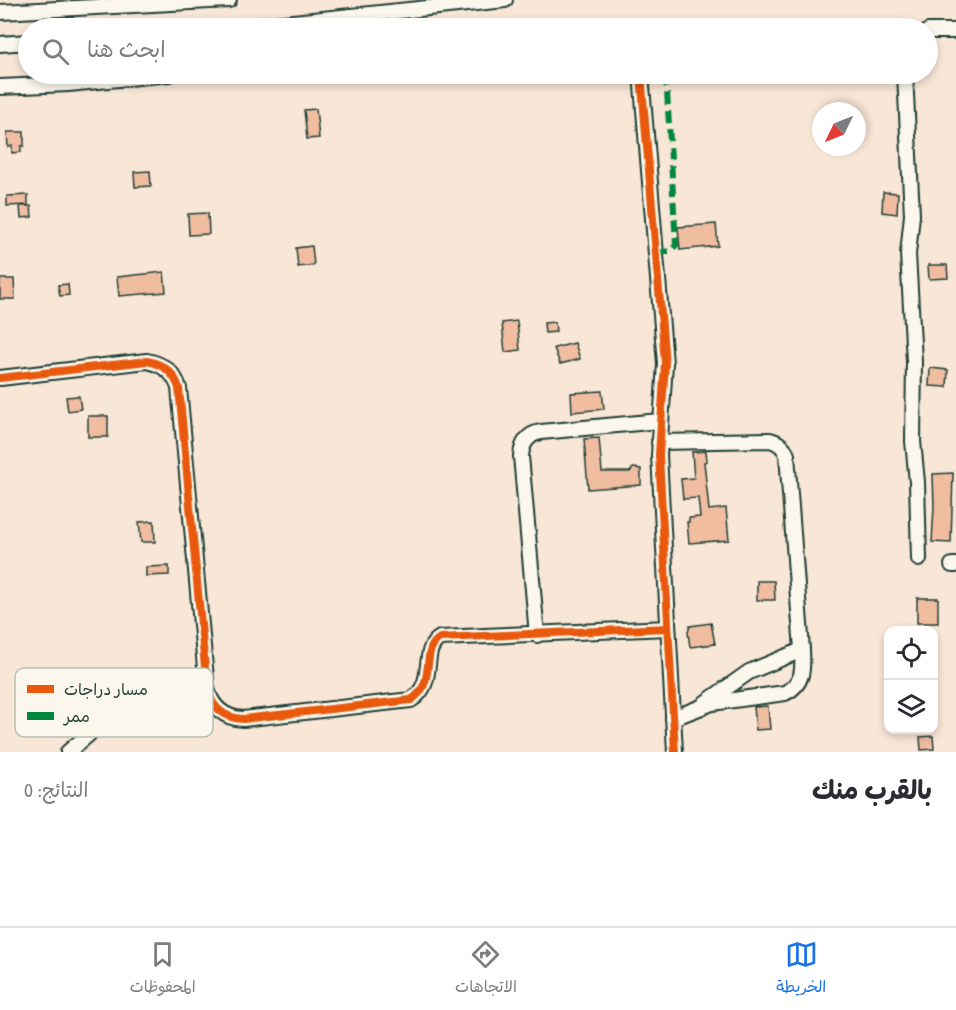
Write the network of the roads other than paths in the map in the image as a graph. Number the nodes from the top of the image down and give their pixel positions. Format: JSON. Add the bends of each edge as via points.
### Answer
{"nodes":[{"id":1,"x":229,"y":0,"type":"edge"},
{"id":2,"x":505,"y":0,"type":"edge"},
{"id":3,"x":0,"y":12,"type":"edge"},
{"id":4,"x":332,"y":18,"type":"edge"},
{"id":5,"x":956,"y":31,"type":"edge"},
{"id":6,"x":938,"y":32,"type":"edge"},
{"id":7,"x":18,"y":43,"type":"edge"},
{"id":8,"x":0,"y":44,"type":"edge"},
{"id":9,"x":68,"y":84,"type":"edge"},
{"id":10,"x":642,"y":84,"type":"edge"},
{"id":11,"x":905,"y":84,"type":"edge"},
{"id":12,"x":0,"y":87,"type":"edge"},
{"id":13,"x":0,"y":378,"type":"edge"},
{"id":14,"x":660,"y":421,"type":"junction"},
{"id":15,"x":659,"y":442,"type":"junction"},
{"id":16,"x":919,"y":559,"type":"dead end"},
{"id":17,"x":668,"y":628,"type":"junction"},
{"id":18,"x":537,"y":635,"type":"junction"},
{"id":19,"x":802,"y":650,"type":"junction"},
{"id":20,"x":205,"y":668,"type":"edge"},
{"id":21,"x":213,"y":703,"type":"edge"},
{"id":22,"x":700,"y":706,"type":"junction"},
{"id":23,"x":673,"y":718,"type":"junction"},
{"id":24,"x":86,"y":737,"type":"edge"},
{"id":25,"x":68,"y":752,"type":"edge"},
{"id":26,"x":675,"y":752,"type":"edge"}],
"edges":[{"from":1,"to":3,"type":"street"},
{"from":2,"to":4,"type":"street"},
{"from":5,"to":6,"type":"street"},
{"from":7,"to":8,"type":"street"},
{"from":9,"to":12,"type":"street"},
{"from":10,"to":14,"type":"street","via":[[664,345]]},
{"from":11,"to":16,"type":"street"},
{"from":13,"to":20,"type":"street","via":[[147,361],[165,368],[174,377],[179,388]]},
{"from":14,"to":15,"type":"street"},
{"from":14,"to":18,"type":"street","via":[[541,432],[525,441],[521,456]]},
{"from":15,"to":17,"type":"street"},
{"from":15,"to":19,"type":"street","via":[[770,440],[783,448],[787,455]]},
{"from":17,"to":18,"type":"street"},
{"from":17,"to":23,"type":"street"},
{"from":18,"to":21,"type":"street","via":[[437,640],[430,650],[426,684],[417,696],[403,703],[243,719],[224,714]]},
{"from":19,"to":22,"type":"street","via":[[748,672]]},
{"from":19,"to":22,"type":"street","via":[[801,677],[790,691]]},
{"from":22,"to":23,"type":"street"},
{"from":23,"to":26,"type":"street"},
{"from":24,"to":25,"type":"street"}]}
